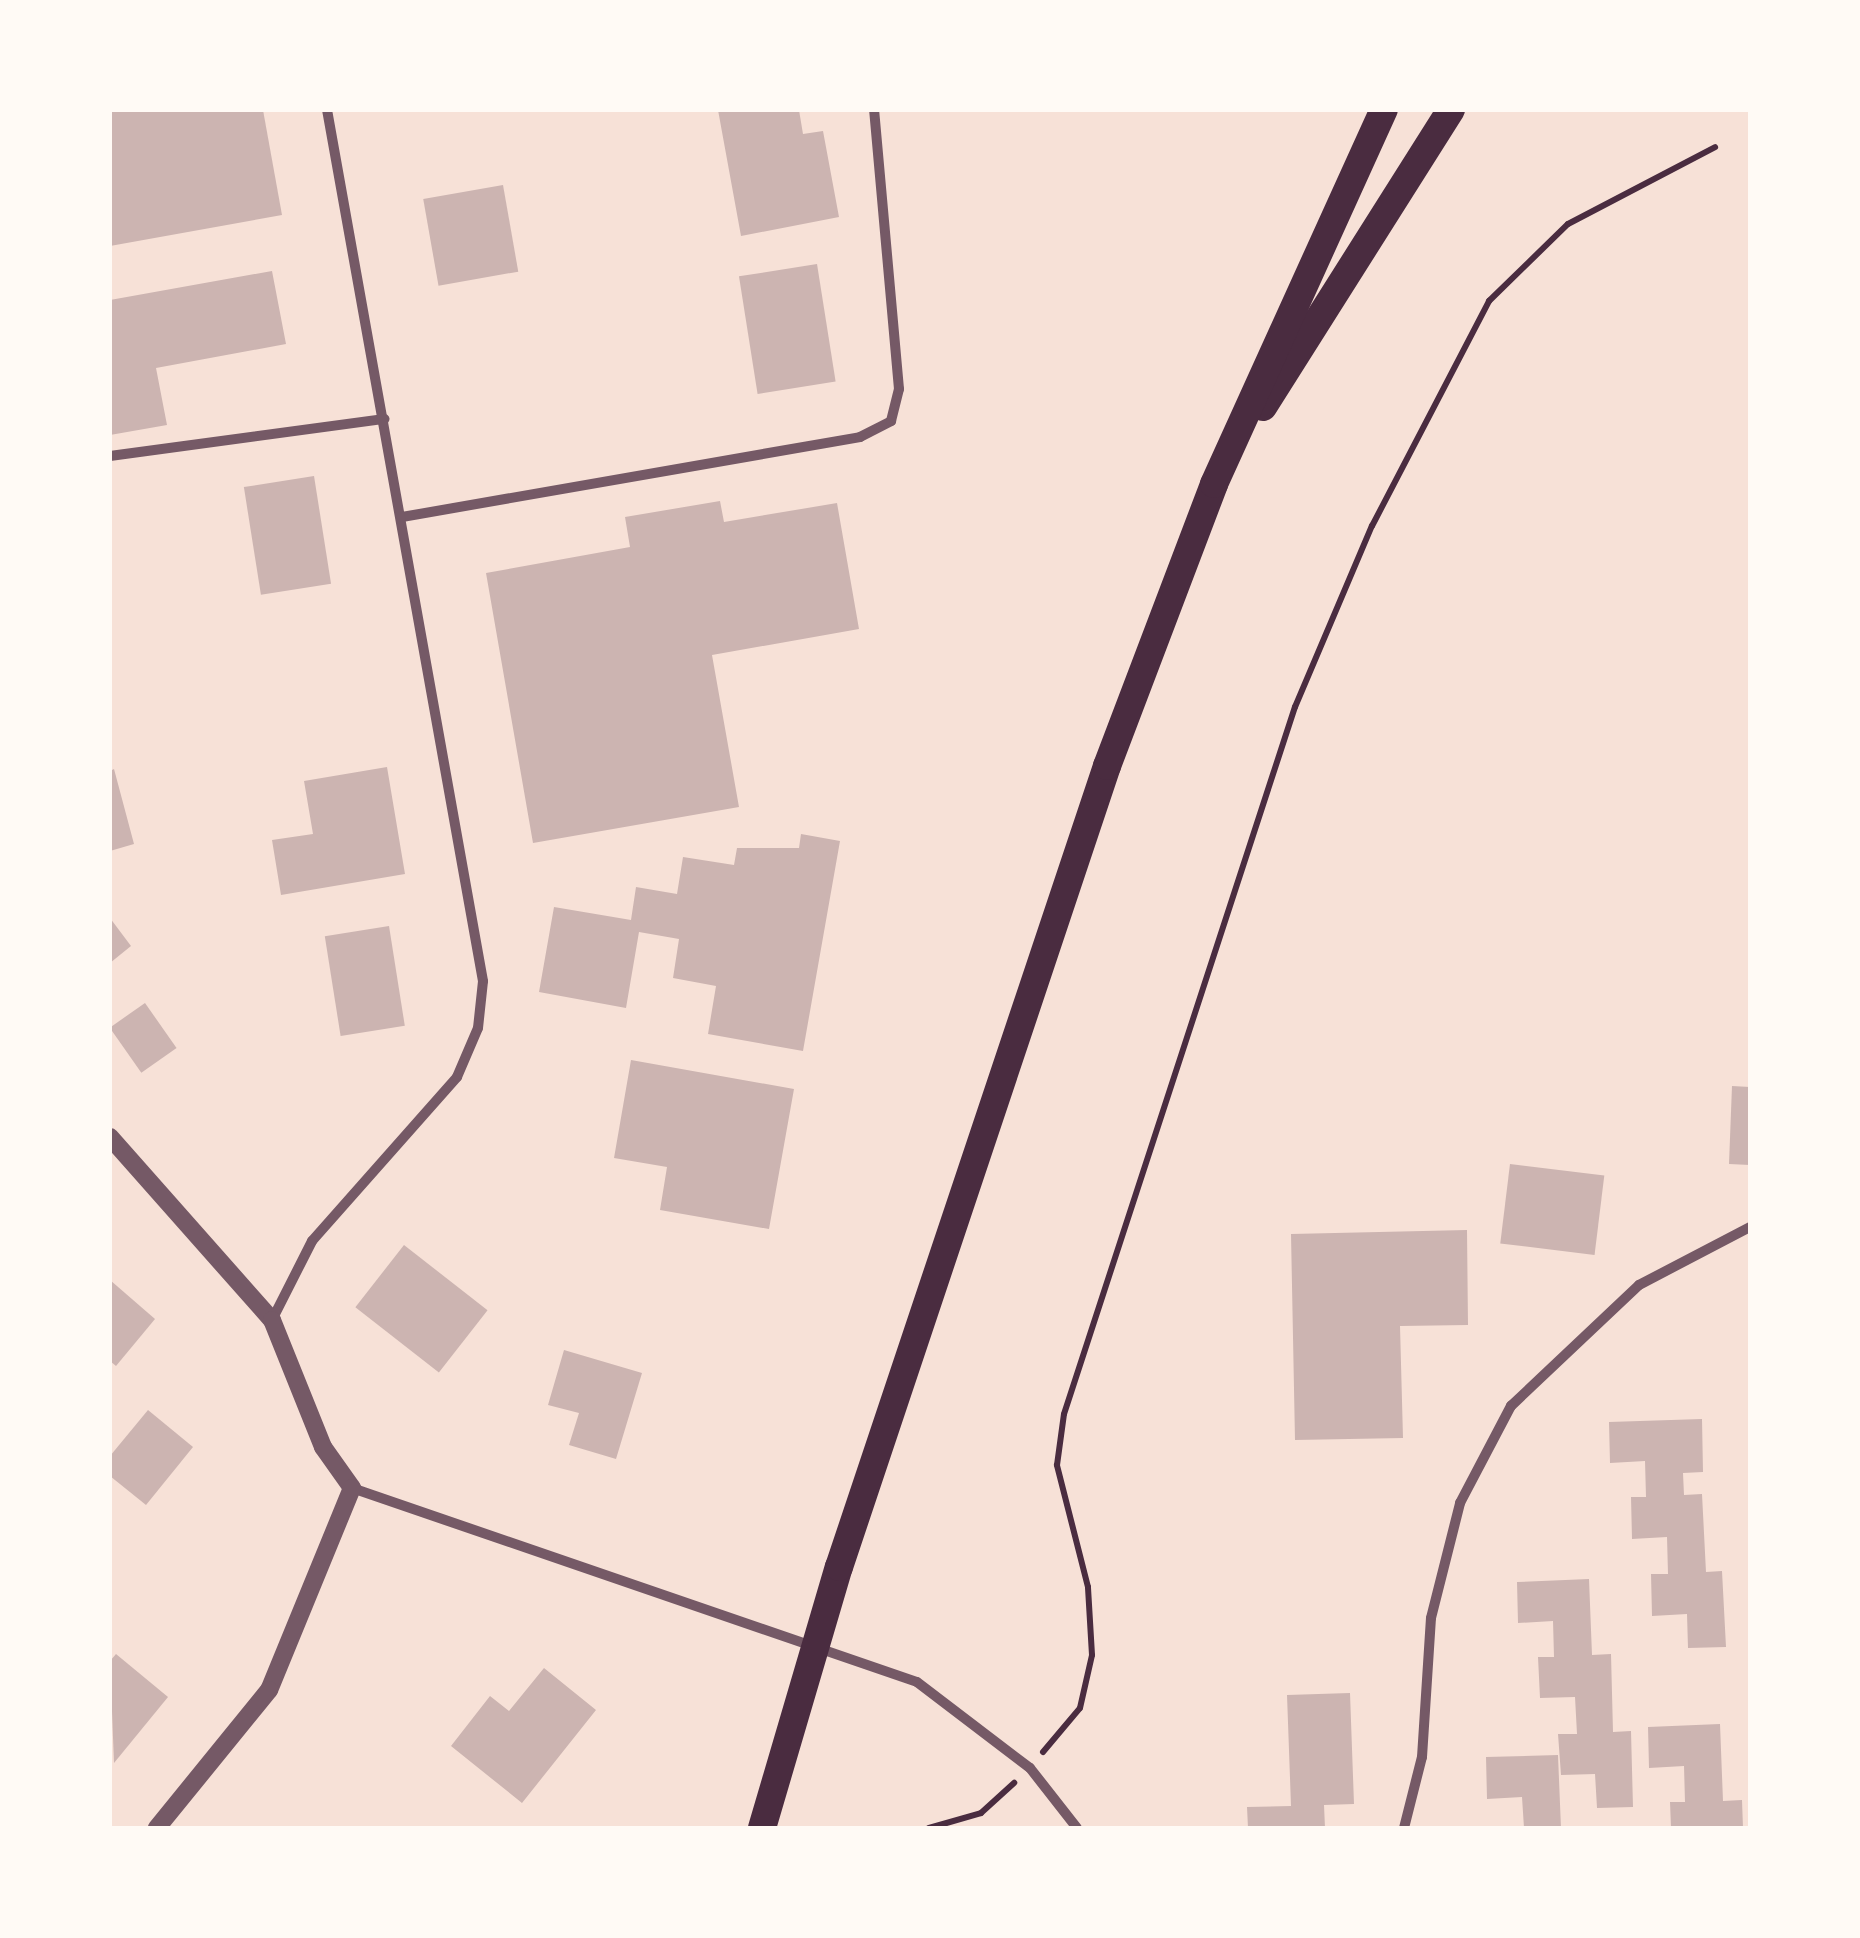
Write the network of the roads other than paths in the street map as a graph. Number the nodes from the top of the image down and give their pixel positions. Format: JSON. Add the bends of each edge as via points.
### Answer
{"nodes":[{"id":1,"x":327,"y":110,"type":"edge"},
{"id":2,"x":874,"y":110,"type":"edge"},
{"id":3,"x":1384,"y":110,"type":"edge"},
{"id":4,"x":1452,"y":110,"type":"edge"},
{"id":5,"x":384,"y":419,"type":"junction"},
{"id":6,"x":110,"y":456,"type":"edge"},
{"id":7,"x":1214,"y":484,"type":"junction"},
{"id":8,"x":402,"y":517,"type":"junction"},
{"id":9,"x":110,"y":1136,"type":"edge"},
{"id":10,"x":1750,"y":1227,"type":"edge"},
{"id":11,"x":272,"y":1320,"type":"junction"},
{"id":12,"x":352,"y":1488,"type":"junction"},
{"id":13,"x":157,"y":1828,"type":"edge"},
{"id":14,"x":762,"y":1828,"type":"edge"},
{"id":15,"x":1077,"y":1828,"type":"edge"},
{"id":16,"x":1404,"y":1828,"type":"edge"}],
"edges":[{"from":1,"to":5,"type":"street"},
{"from":2,"to":8,"type":"street","via":[[899,389],[891,421],[860,437]]},
{"from":3,"to":7,"type":"highway"},
{"from":4,"to":7,"type":"highway"},
{"from":5,"to":6,"type":"street"},
{"from":5,"to":8,"type":"street"},
{"from":7,"to":14,"type":"highway","via":[[1106,766],[839,1567]]},
{"from":8,"to":11,"type":"street","via":[[483,981],[478,1028],[457,1077],[312,1241]]},
{"from":9,"to":11,"type":"street"},
{"from":10,"to":16,"type":"street","via":[[1639,1286],[1510,1406],[1460,1503],[1436,1599],[1422,1757]]},
{"from":11,"to":12,"type":"street","via":[[323,1447]]},
{"from":12,"to":13,"type":"street","via":[[269,1690]]},
{"from":12,"to":15,"type":"street","via":[[917,1682],[1030,1768]]}]}
